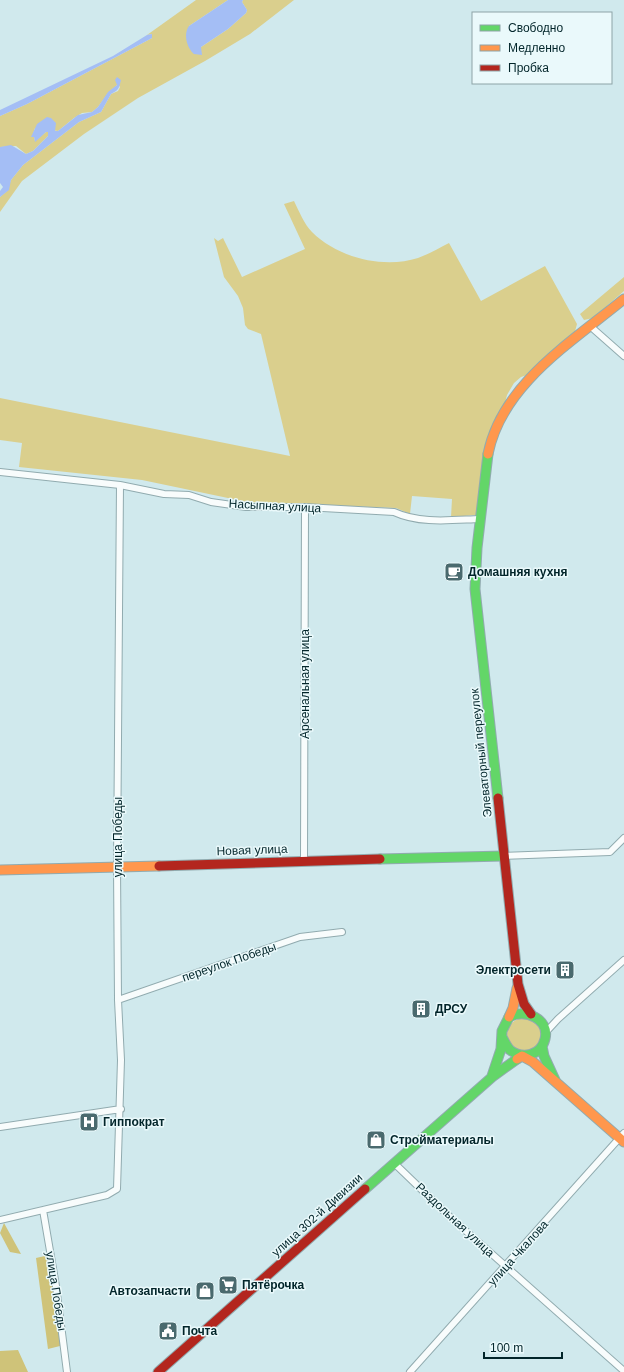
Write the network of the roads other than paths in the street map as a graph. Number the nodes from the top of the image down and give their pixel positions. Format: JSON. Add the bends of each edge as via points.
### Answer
{"nodes":[{"id":1,"x":624,"y":299,"type":"edge"},
{"id":2,"x":590,"y":326,"type":"junction"},
{"id":3,"x":624,"y":356,"type":"edge"},
{"id":4,"x":0,"y":472,"type":"edge"},
{"id":5,"x":120,"y":485,"type":"junction"},
{"id":6,"x":305,"y":507,"type":"junction"},
{"id":7,"x":480,"y":519,"type":"junction"},
{"id":8,"x":624,"y":838,"type":"edge"},
{"id":9,"x":504,"y":856,"type":"junction"},
{"id":10,"x":304,"y":860,"type":"junction"},
{"id":11,"x":117,"y":866,"type":"junction"},
{"id":12,"x":0,"y":870,"type":"edge"},
{"id":13,"x":342,"y":932,"type":"dead end"},
{"id":14,"x":624,"y":960,"type":"edge"},
{"id":15,"x":518,"y":984,"type":"junction"},
{"id":16,"x":118,"y":1000,"type":"junction"},
{"id":17,"x":531,"y":1014,"type":"junction"},
{"id":18,"x":509,"y":1017,"type":"junction"},
{"id":19,"x":558,"y":1019,"type":"junction"},
{"id":20,"x":544,"y":1028,"type":"junction"},
{"id":21,"x":502,"y":1038,"type":"junction"},
{"id":22,"x":542,"y":1046,"type":"junction"},
{"id":23,"x":522,"y":1056,"type":"junction"},
{"id":24,"x":492,"y":1077,"type":"junction"},
{"id":25,"x":558,"y":1085,"type":"junction"},
{"id":26,"x":120,"y":1109,"type":"junction"},
{"id":27,"x":0,"y":1127,"type":"edge"},
{"id":28,"x":622,"y":1138,"type":"edge"},
{"id":29,"x":394,"y":1163,"type":"junction"},
{"id":30,"x":43,"y":1210,"type":"junction"},
{"id":31,"x":0,"y":1220,"type":"edge"},
{"id":32,"x":506,"y":1267,"type":"junction"},
{"id":33,"x":624,"y":1371,"type":"edge"},
{"id":34,"x":67,"y":1372,"type":"edge"},
{"id":35,"x":158,"y":1372,"type":"edge"},
{"id":36,"x":410,"y":1372,"type":"edge"}],
"edges":[{"from":1,"to":2,"type":"main road","name":"Элеваторный переулок"},
{"from":2,"to":3,"type":"street"},
{"from":2,"to":7,"type":"main road","name":"Элеваторный переулок","via":[[531,379],[505,409],[496,426],[488,452]]},
{"from":4,"to":5,"type":"street","name":"Насыпная улица"},
{"from":5,"to":6,"type":"street","name":"Насыпная улица","via":[[164,494],[189,495],[211,502],[246,507]]},
{"from":5,"to":11,"type":"street","name":"улица Победы"},
{"from":6,"to":7,"type":"street","name":"Насыпная улица","via":[[394,512],[406,518]]},
{"from":6,"to":10,"type":"street","name":"Арсенальная улица"},
{"from":7,"to":9,"type":"main road","name":"Элеваторный переулок","via":[[475,569],[476,599]]},
{"from":8,"to":9,"type":"street","via":[[610,852]]},
{"from":9,"to":10,"type":"main road","name":"Новая улица"},
{"from":9,"to":15,"type":"main road","name":"Элеваторный переулок"},
{"from":10,"to":11,"type":"main road","name":"Новая улица"},
{"from":11,"to":12,"type":"main road","name":"Новая улица"},
{"from":11,"to":16,"type":"street","name":"улица Победы"},
{"from":13,"to":16,"type":"street","name":"переулок Победы","via":[[300,937]]},
{"from":14,"to":19,"type":"street"},
{"from":15,"to":17,"type":"main road","name":"Элеваторный переулок","via":[[524,1004]]},
{"from":15,"to":18,"type":"main road","name":"Элеваторный переулок"},
{"from":16,"to":26,"type":"street","name":"улица Победы"},
{"from":17,"to":18,"type":"main road","via":[[523,1012]]},
{"from":17,"to":20,"type":"main road"},
{"from":18,"to":21,"type":"main road","via":[[502,1031]]},
{"from":19,"to":20,"type":"street"},
{"from":19,"to":20,"type":"street"},
{"from":20,"to":22,"type":"main road"},
{"from":21,"to":23,"type":"main road","via":[[508,1050]]},
{"from":21,"to":24,"type":"main road","name":"улица 302-й Дивизии","via":[[498,1062]]},
{"from":22,"to":23,"type":"main road","via":[[530,1056]]},
{"from":22,"to":25,"type":"main road"},
{"from":23,"to":24,"type":"main road","name":"улица 302-й Дивизии"},
{"from":23,"to":25,"type":"main road","via":[[533,1062]]},
{"from":24,"to":29,"type":"main road","name":"улица 302-й Дивизии"},
{"from":25,"to":28,"type":"main road"},
{"from":26,"to":27,"type":"street"},
{"from":26,"to":30,"type":"street","name":"улица Победы","via":[[117,1189],[107,1195]]},
{"from":28,"to":32,"type":"street","name":"улица Чкалова"},
{"from":29,"to":32,"type":"street","name":"Раздольная улица"},
{"from":29,"to":35,"type":"main road","name":"улица 302-й Дивизии"},
{"from":30,"to":31,"type":"street"},
{"from":30,"to":34,"type":"street","name":"улица Победы"},
{"from":32,"to":33,"type":"street","name":"Раздольная улица"},
{"from":32,"to":36,"type":"street","name":"улица Чкалова"}]}
